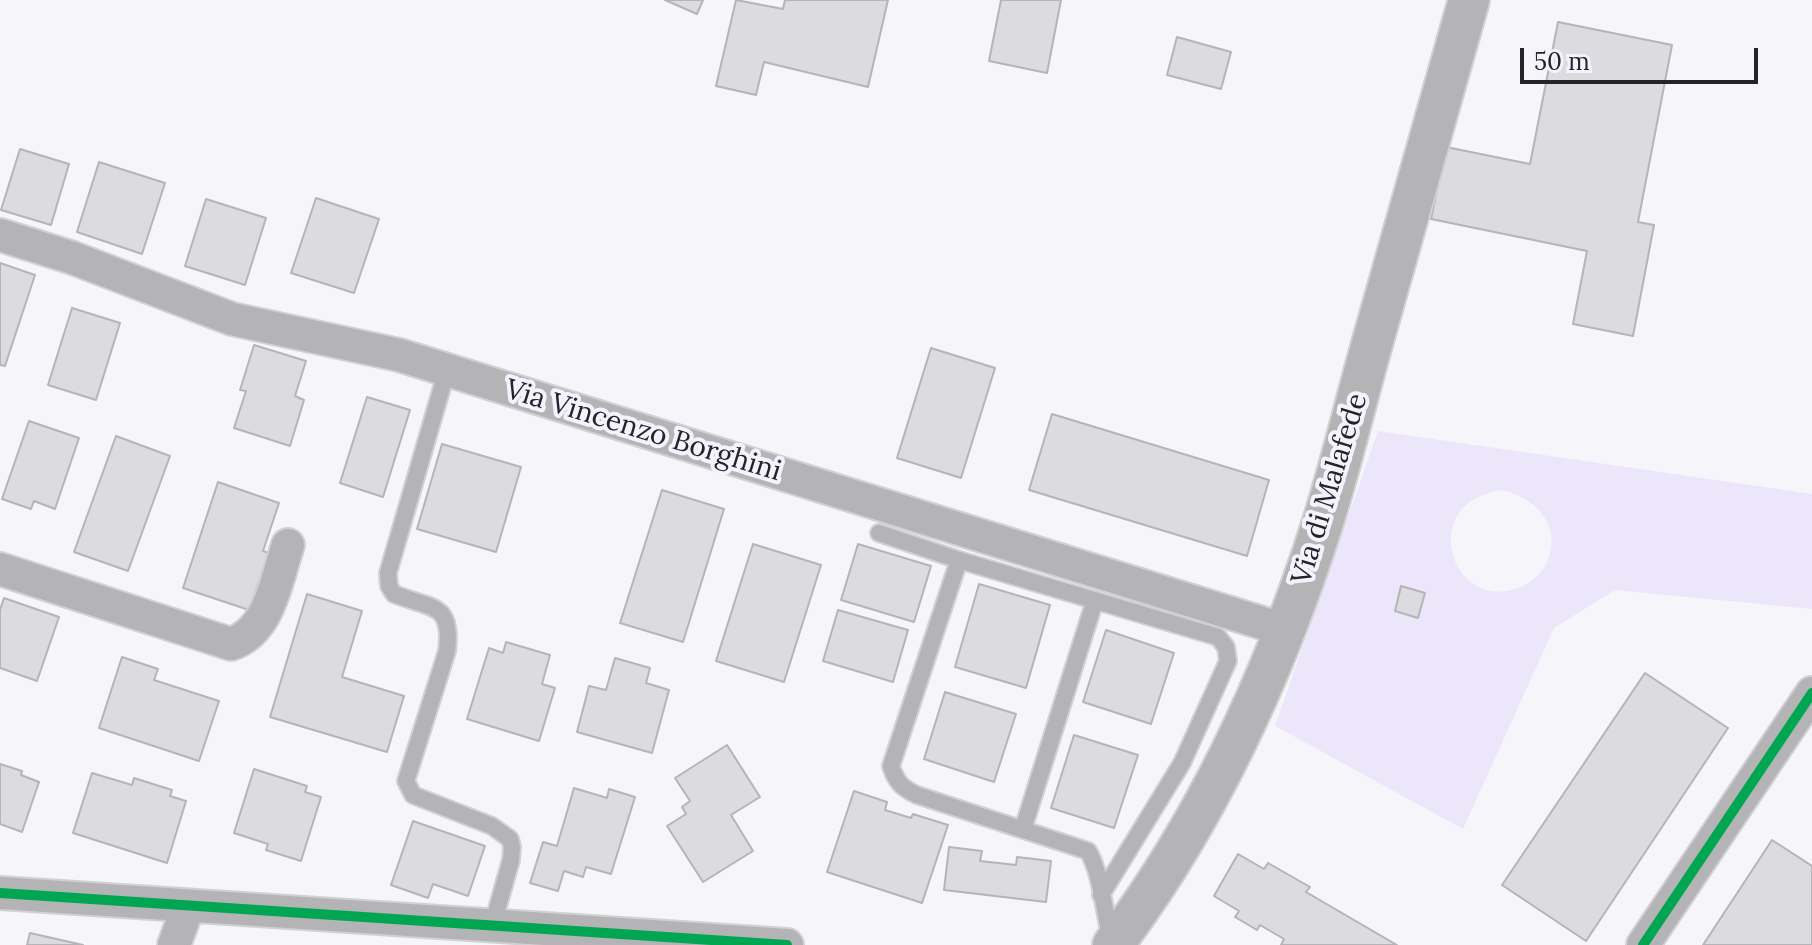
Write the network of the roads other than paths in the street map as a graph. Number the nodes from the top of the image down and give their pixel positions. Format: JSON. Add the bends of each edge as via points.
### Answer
{"nodes":[{"id":1,"x":1469,"y":0,"type":"edge"},
{"id":2,"x":0,"y":235,"type":"edge"},
{"id":3,"x":447,"y":370,"type":"junction"},
{"id":4,"x":879,"y":533,"type":"dead end"},
{"id":5,"x":288,"y":545,"type":"dead end"},
{"id":6,"x":959,"y":560,"type":"junction"},
{"id":7,"x":0,"y":569,"type":"edge"},
{"id":8,"x":1095,"y":600,"type":"junction"},
{"id":9,"x":1285,"y":630,"type":"junction"},
{"id":10,"x":1812,"y":693,"type":"edge"},
{"id":11,"x":1023,"y":829,"type":"junction"},
{"id":12,"x":0,"y":893,"type":"edge"},
{"id":13,"x":1101,"y":895,"type":"junction"},
{"id":14,"x":188,"y":907,"type":"junction"},
{"id":15,"x":492,"y":927,"type":"junction"},
{"id":16,"x":174,"y":945,"type":"edge"},
{"id":17,"x":787,"y":945,"type":"edge"},
{"id":18,"x":1112,"y":945,"type":"edge"},
{"id":19,"x":1643,"y":945,"type":"edge"}],
"edges":[{"from":1,"to":9,"type":"street","name":"Via di Malafede","via":[[1338,470]]},
{"from":2,"to":3,"type":"street","name":"Via Vincenzo Borghini","via":[[232,319]]},
{"from":3,"to":9,"type":"street","name":"Via Vincenzo Borghini"},
{"from":3,"to":15,"type":"lane","via":[[388,573],[389,586],[394,594],[439,610],[446,619],[447,651],[406,781],[413,795],[492,826],[510,839],[511,860]]},
{"from":4,"to":6,"type":"lane"},
{"from":5,"to":7,"type":"street","via":[[264,616],[254,632],[231,644]]},
{"from":6,"to":8,"type":"lane"},
{"from":6,"to":11,"type":"lane","via":[[891,766],[903,789]]},
{"from":8,"to":11,"type":"lane"},
{"from":8,"to":13,"type":"lane","via":[[1218,637],[1228,661],[1182,763]]},
{"from":9,"to":18,"type":"street","name":"Via di Malafede","via":[[1212,792]]},
{"from":10,"to":19,"type":"street"},
{"from":11,"to":13,"type":"lane","via":[[1088,851]]},
{"from":12,"to":14,"type":"street"},
{"from":13,"to":18,"type":"lane"},
{"from":14,"to":15,"type":"street"},
{"from":14,"to":16,"type":"street"},
{"from":15,"to":17,"type":"street"}]}
